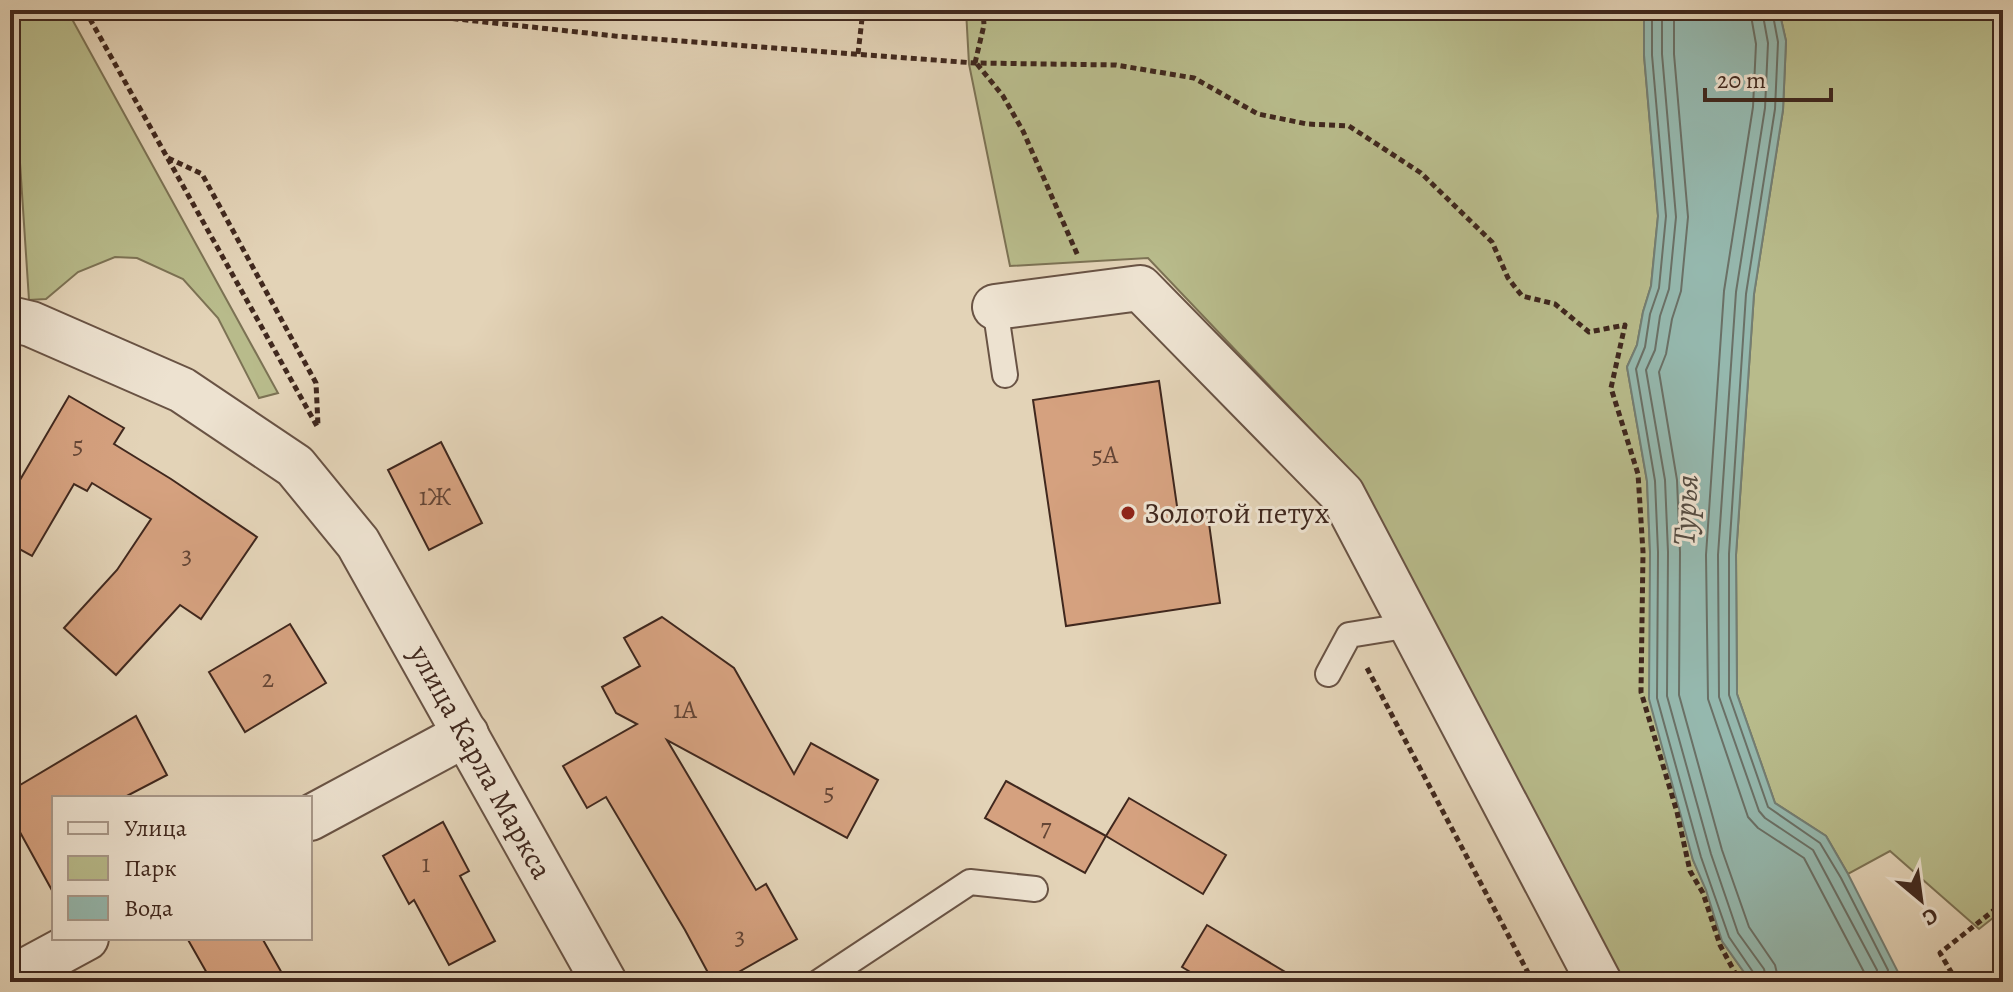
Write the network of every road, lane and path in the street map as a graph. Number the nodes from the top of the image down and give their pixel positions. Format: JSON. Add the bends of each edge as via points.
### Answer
{"nodes":[{"id":1,"x":85,"y":10,"type":"edge"},
{"id":2,"x":373,"y":10,"type":"edge"},
{"id":3,"x":863,"y":10,"type":"edge"},
{"id":4,"x":983,"y":10,"type":"edge"},
{"id":5,"x":858,"y":54,"type":"junction"},
{"id":6,"x":975,"y":63,"type":"junction"},
{"id":7,"x":168,"y":158,"type":"junction"},
{"id":8,"x":1090,"y":295,"type":"junction"},
{"id":9,"x":995,"y":307,"type":"joint"},
{"id":10,"x":10,"y":319,"type":"edge"},
{"id":11,"x":1005,"y":375,"type":"dead end"},
{"id":12,"x":298,"y":391,"type":"dead end"},
{"id":13,"x":318,"y":426,"type":"dead end"},
{"id":14,"x":1411,"y":625,"type":"junction"},
{"id":15,"x":1349,"y":635,"type":"junction"},
{"id":16,"x":1328,"y":674,"type":"dead end"},
{"id":17,"x":466,"y":734,"type":"junction"},
{"id":18,"x":312,"y":817,"type":"edge"},
{"id":19,"x":1035,"y":889,"type":"dead end"},
{"id":20,"x":2003,"y":903,"type":"edge"},
{"id":21,"x":82,"y":940,"type":"edge"},
{"id":22,"x":10,"y":979,"type":"edge"},
{"id":23,"x":604,"y":982,"type":"edge"},
{"id":24,"x":819,"y":982,"type":"edge"},
{"id":25,"x":1533,"y":982,"type":"edge"},
{"id":26,"x":1599,"y":982,"type":"edge"},
{"id":27,"x":1740,"y":982,"type":"edge"},
{"id":28,"x":1957,"y":982,"type":"edge"}],
"edges":[{"from":1,"to":7,"type":"path"},
{"from":2,"to":5,"type":"path","via":[[615,36]]},
{"from":3,"to":5,"type":"path"},
{"from":4,"to":6,"type":"path"},
{"from":5,"to":6,"type":"path"},
{"from":6,"to":8,"type":"path","via":[[1023,131],[1075,246]]},
{"from":6,"to":27,"type":"path","via":[[1116,65],[1194,78],[1258,114],[1349,126],[1421,173],[1472,222],[1492,242],[1522,296],[1555,304],[1589,332],[1625,325],[1611,388],[1638,474],[1641,692],[1690,871]]},
{"from":7,"to":12,"type":"path"},
{"from":7,"to":13,"type":"path","via":[[202,174],[316,383]]},
{"from":8,"to":9,"type":"street"},
{"from":8,"to":14,"type":"street","via":[[1140,288],[1342,494]]},
{"from":9,"to":11,"type":"lane"},
{"from":10,"to":17,"type":"street","name":"улица Карла Маркса","via":[[182,390],[295,466],[358,543]]},
{"from":14,"to":15,"type":"lane"},
{"from":14,"to":26,"type":"street"},
{"from":15,"to":16,"type":"lane"},
{"from":15,"to":25,"type":"path"},
{"from":17,"to":18,"type":"street"},
{"from":17,"to":23,"type":"street","name":"улица Карла Маркса"},
{"from":19,"to":24,"type":"lane","via":[[970,882]]},
{"from":20,"to":28,"type":"path","via":[[1940,953]]},
{"from":21,"to":22,"type":"street"}]}
